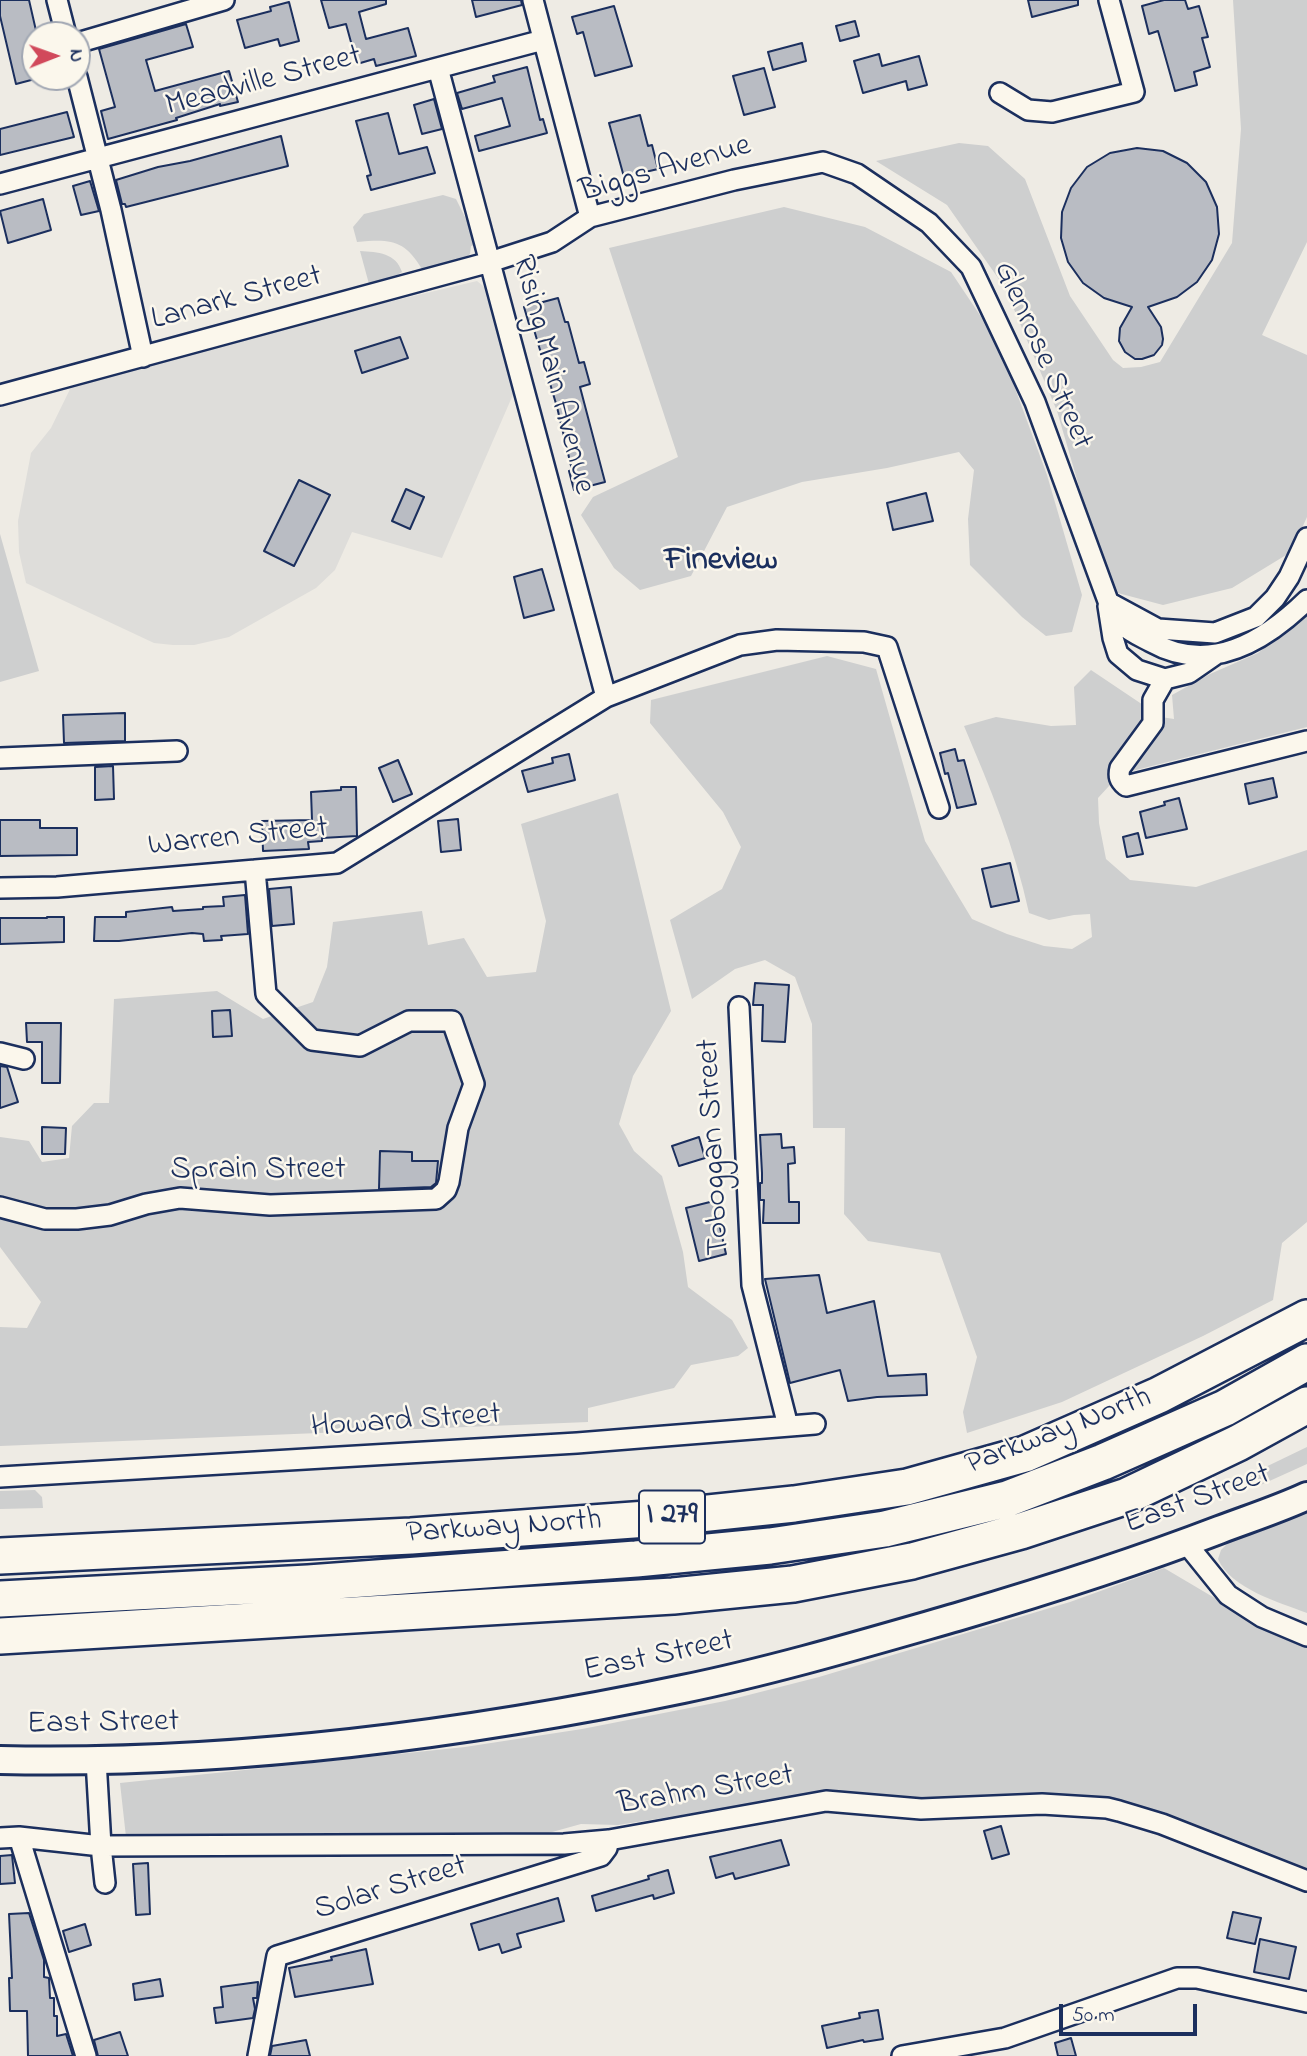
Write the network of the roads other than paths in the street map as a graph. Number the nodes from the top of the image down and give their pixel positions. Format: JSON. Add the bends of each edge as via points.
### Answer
{"nodes":[{"id":1,"x":57,"y":0,"type":"edge"},
{"id":2,"x":224,"y":0,"type":"edge"},
{"id":3,"x":533,"y":0,"type":"edge"},
{"id":4,"x":1109,"y":0,"type":"edge"},
{"id":5,"x":62,"y":21,"type":"edge"},
{"id":6,"x":91,"y":39,"type":"edge"},
{"id":7,"x":543,"y":40,"type":"junction"},
{"id":8,"x":438,"y":68,"type":"junction"},
{"id":9,"x":81,"y":91,"type":"edge"},
{"id":10,"x":1000,"y":93,"type":"dead end"},
{"id":11,"x":98,"y":158,"type":"junction"},
{"id":12,"x":823,"y":162,"type":"joint"},
{"id":13,"x":0,"y":184,"type":"edge"},
{"id":14,"x":590,"y":217,"type":"junction"},
{"id":15,"x":490,"y":262,"type":"junction"},
{"id":16,"x":143,"y":357,"type":"junction"},
{"id":17,"x":0,"y":395,"type":"edge"},
{"id":18,"x":1307,"y":538,"type":"edge"},
{"id":19,"x":1307,"y":600,"type":"edge"},
{"id":20,"x":1108,"y":601,"type":"junction"},
{"id":21,"x":1215,"y":655,"type":"junction"},
{"id":22,"x":1165,"y":679,"type":"junction"},
{"id":23,"x":606,"y":697,"type":"junction"},
{"id":24,"x":1307,"y":741,"type":"edge"},
{"id":25,"x":177,"y":751,"type":"dead end"},
{"id":26,"x":0,"y":758,"type":"edge"},
{"id":27,"x":939,"y":808,"type":"dead end"},
{"id":28,"x":255,"y":870,"type":"junction"},
{"id":29,"x":0,"y":888,"type":"edge"},
{"id":30,"x":739,"y":1007,"type":"dead end"},
{"id":31,"x":0,"y":1053,"type":"edge"},
{"id":32,"x":24,"y":1059,"type":"dead end"},
{"id":33,"x":0,"y":1207,"type":"edge"},
{"id":34,"x":1307,"y":1318,"type":"edge"},
{"id":35,"x":1307,"y":1362,"type":"edge"},
{"id":36,"x":1307,"y":1405,"type":"edge"},
{"id":37,"x":815,"y":1424,"type":"dead end"},
{"id":38,"x":788,"y":1426,"type":"junction"},
{"id":39,"x":0,"y":1477,"type":"edge"},
{"id":40,"x":1307,"y":1496,"type":"edge"},
{"id":41,"x":1186,"y":1543,"type":"junction"},
{"id":42,"x":0,"y":1556,"type":"edge"},
{"id":43,"x":0,"y":1599,"type":"edge"},
{"id":44,"x":1307,"y":1636,"type":"edge"},
{"id":45,"x":0,"y":1638,"type":"edge"},
{"id":46,"x":0,"y":1760,"type":"edge"},
{"id":47,"x":96,"y":1760,"type":"junction"},
{"id":48,"x":10,"y":1838,"type":"edge"},
{"id":49,"x":609,"y":1840,"type":"junction"},
{"id":50,"x":101,"y":1846,"type":"junction"},
{"id":51,"x":1307,"y":1881,"type":"edge"},
{"id":52,"x":105,"y":1883,"type":"dead end"},
{"id":53,"x":1307,"y":2002,"type":"edge"},
{"id":54,"x":86,"y":2056,"type":"edge"},
{"id":55,"x":258,"y":2056,"type":"edge"},
{"id":56,"x":902,"y":2056,"type":"edge"}],
"edges":[{"from":1,"to":5,"type":"street"},
{"from":2,"to":6,"type":"street"},
{"from":3,"to":7,"type":"street"},
{"from":4,"to":10,"type":"street","via":[[1134,92],[1052,112],[1028,110]]},
{"from":7,"to":8,"type":"street","name":"Meadville Street"},
{"from":7,"to":14,"type":"street"},
{"from":8,"to":11,"type":"street","name":"Meadville Street"},
{"from":8,"to":15,"type":"street","name":"Rising Main Avenue"},
{"from":9,"to":11,"type":"street"},
{"from":11,"to":13,"type":"street","name":"Meadville Street"},
{"from":11,"to":16,"type":"street"},
{"from":12,"to":14,"type":"street","name":"Biggs Avenue"},
{"from":12,"to":20,"type":"street","name":"Glenrose Street","via":[[858,174],[929,223],[971,267],[1035,401]]},
{"from":14,"to":15,"type":"street","name":"Biggs Avenue","via":[[552,243]]},
{"from":15,"to":16,"type":"street","name":"Lanark Street"},
{"from":15,"to":23,"type":"street","name":"Rising Main Avenue"},
{"from":16,"to":17,"type":"street","name":"Lanark Street"},
{"from":18,"to":20,"type":"street","via":[[1289,577],[1256,617],[1215,633],[1158,629]]},
{"from":19,"to":21,"type":"street","name":"Glenrose Street","via":[[1265,635]]},
{"from":20,"to":21,"type":"street","name":"Glenrose Street","via":[[1123,625],[1161,648],[1187,655]]},
{"from":20,"to":22,"type":"street","via":[[1118,654],[1136,670]]},
{"from":21,"to":22,"type":"street","via":[[1189,673]]},
{"from":22,"to":24,"type":"street","via":[[1153,700],[1153,723],[1120,768],[1118,775],[1126,786]]},
{"from":23,"to":27,"type":"street","name":"Warren Street","via":[[740,645],[778,640],[864,642],[887,647]]},
{"from":23,"to":28,"type":"street","name":"Warren Street","via":[[337,863]]},
{"from":25,"to":26,"type":"street"},
{"from":28,"to":29,"type":"street","name":"Warren Street"},
{"from":28,"to":33,"type":"street","name":"Sprain Street","via":[[266,994],[312,1040],[359,1046],[409,1021],[452,1021],[474,1084],[458,1128],[446,1191],[436,1199],[270,1205],[180,1198],[77,1219],[45,1219]]},
{"from":30,"to":38,"type":"street","name":"Toboggan Street","via":[[752,1285]]},
{"from":31,"to":32,"type":"street"},
{"from":34,"to":42,"type":"highway","name":"Parkway North","number":"I 279","via":[[1159,1395],[1025,1454],[907,1487],[661,1518],[411,1536]]},
{"from":35,"to":43,"type":"highway","via":[[1225,1408],[1103,1462],[1007,1499],[885,1529],[635,1559]]},
{"from":36,"to":45,"type":"highway","via":[[1127,1496],[912,1561],[793,1584],[673,1596]]},
{"from":37,"to":38,"type":"street","name":"Howard Street"},
{"from":38,"to":39,"type":"street","name":"Howard Street"},
{"from":40,"to":41,"type":"main road","name":"East Street"},
{"from":41,"to":44,"type":"street","via":[[1227,1595],[1262,1617]]},
{"from":41,"to":47,"type":"main road","name":"East Street","via":[[1019,1599],[685,1689],[371,1741],[227,1755]]},
{"from":46,"to":47,"type":"main road","name":"East Street"},
{"from":47,"to":50,"type":"street"},
{"from":48,"to":50,"type":"street","name":"Brahm Street"},
{"from":48,"to":54,"type":"street"},
{"from":49,"to":50,"type":"street","name":"Brahm Street"},
{"from":49,"to":51,"type":"street","name":"Brahm Street","via":[[826,1801],[921,1809],[1042,1804],[1129,1814]]},
{"from":49,"to":55,"type":"street","name":"Solar Street","via":[[601,1856],[277,1956]]},
{"from":50,"to":52,"type":"street"},
{"from":53,"to":56,"type":"street","via":[[1197,1978],[1177,1978],[1006,2038]]}]}
